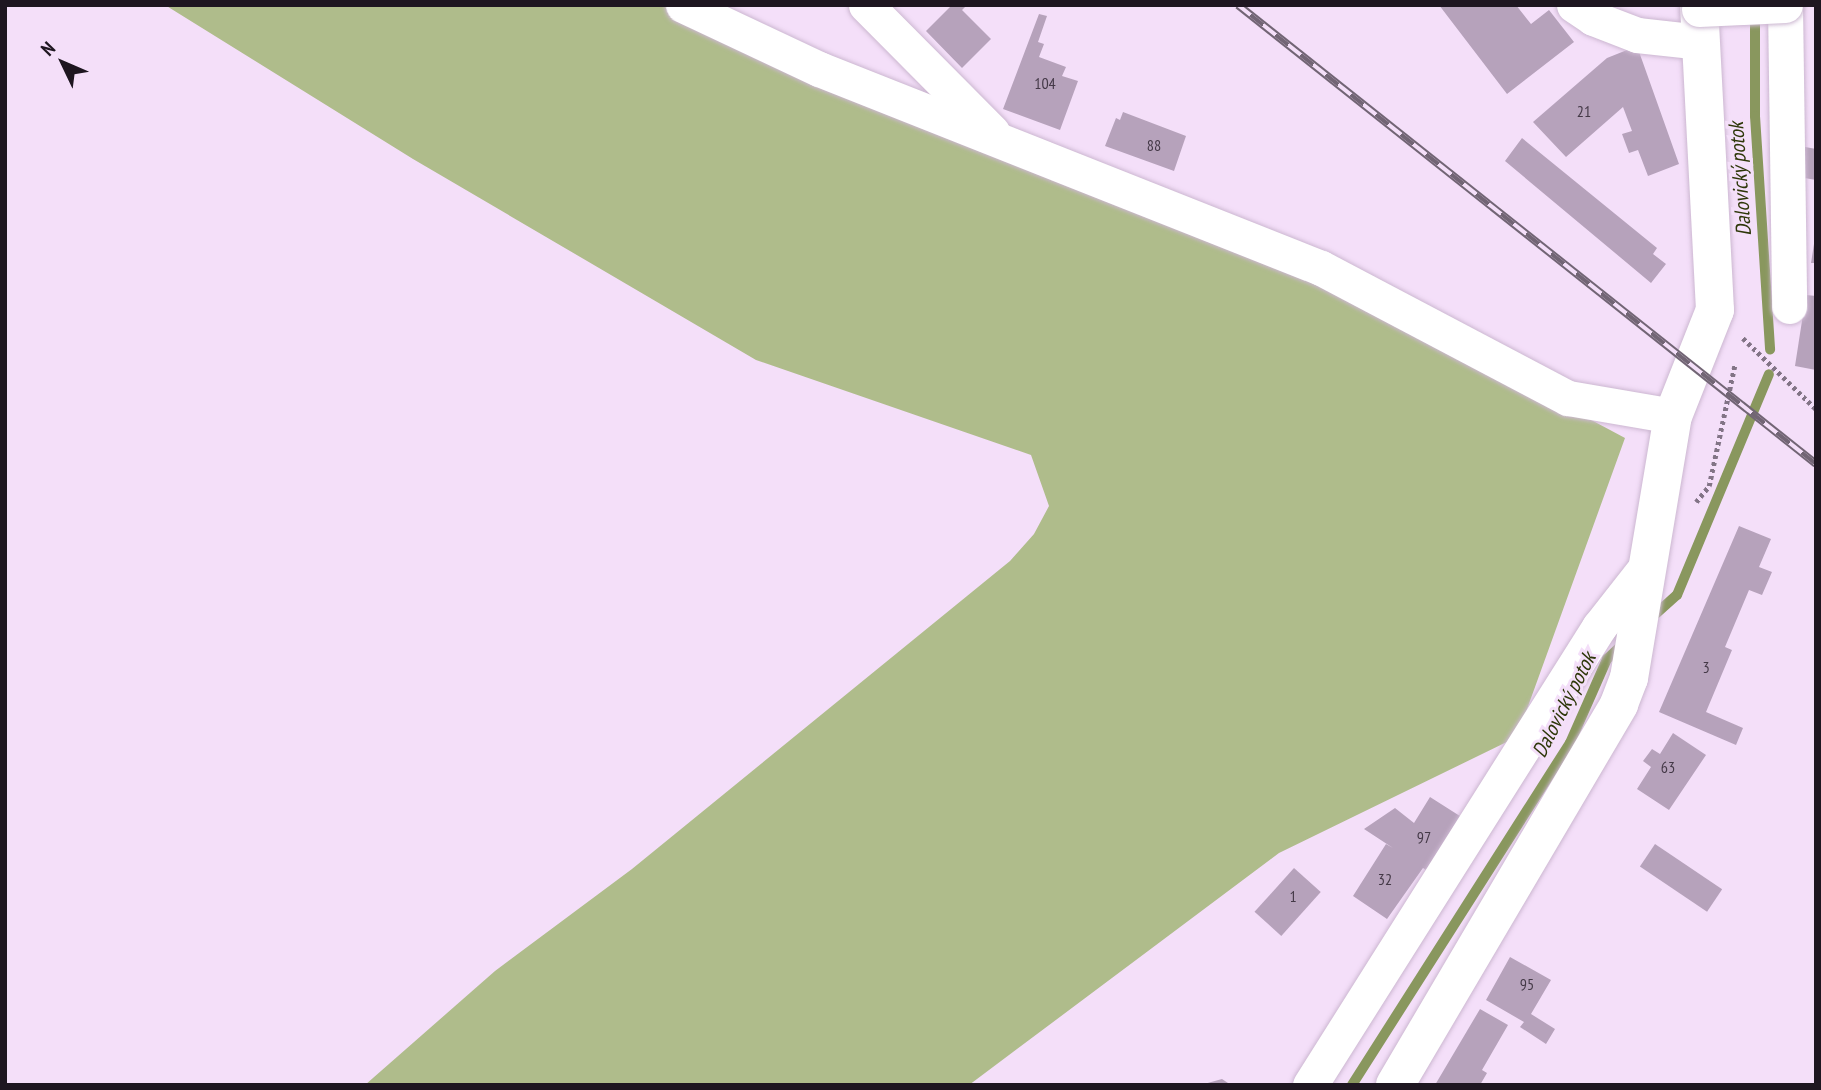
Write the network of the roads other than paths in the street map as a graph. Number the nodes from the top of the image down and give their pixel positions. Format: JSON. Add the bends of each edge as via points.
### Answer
{"nodes":[{"id":1,"x":683,"y":5,"type":"edge"},
{"id":2,"x":866,"y":5,"type":"edge"},
{"id":3,"x":1574,"y":5,"type":"edge"},
{"id":4,"x":1785,"y":5,"type":"edge"},
{"id":5,"x":1699,"y":19,"type":"edge"},
{"id":6,"x":1002,"y":142,"type":"junction"},
{"id":7,"x":1789,"y":306,"type":"dead end"},
{"id":8,"x":1673,"y":416,"type":"junction"},
{"id":9,"x":1644,"y":583,"type":"junction"},
{"id":10,"x":1310,"y":1085,"type":"edge"},
{"id":11,"x":1395,"y":1085,"type":"edge"}],
"edges":[{"from":1,"to":6,"type":"street","via":[[819,69]]},
{"from":2,"to":6,"type":"street"},
{"from":3,"to":5,"type":"street","via":[[1593,18],[1637,35]]},
{"from":4,"to":5,"type":"street","bridge":true},
{"from":4,"to":7,"type":"street"},
{"from":5,"to":8,"type":"main road","via":[[1715,310]]},
{"from":6,"to":8,"type":"street","via":[[1321,268],[1568,398]]},
{"from":8,"to":9,"type":"main road"},
{"from":9,"to":10,"type":"street","via":[[1599,627]]},
{"from":9,"to":11,"type":"main road","via":[[1634,656],[1619,704]]}]}
